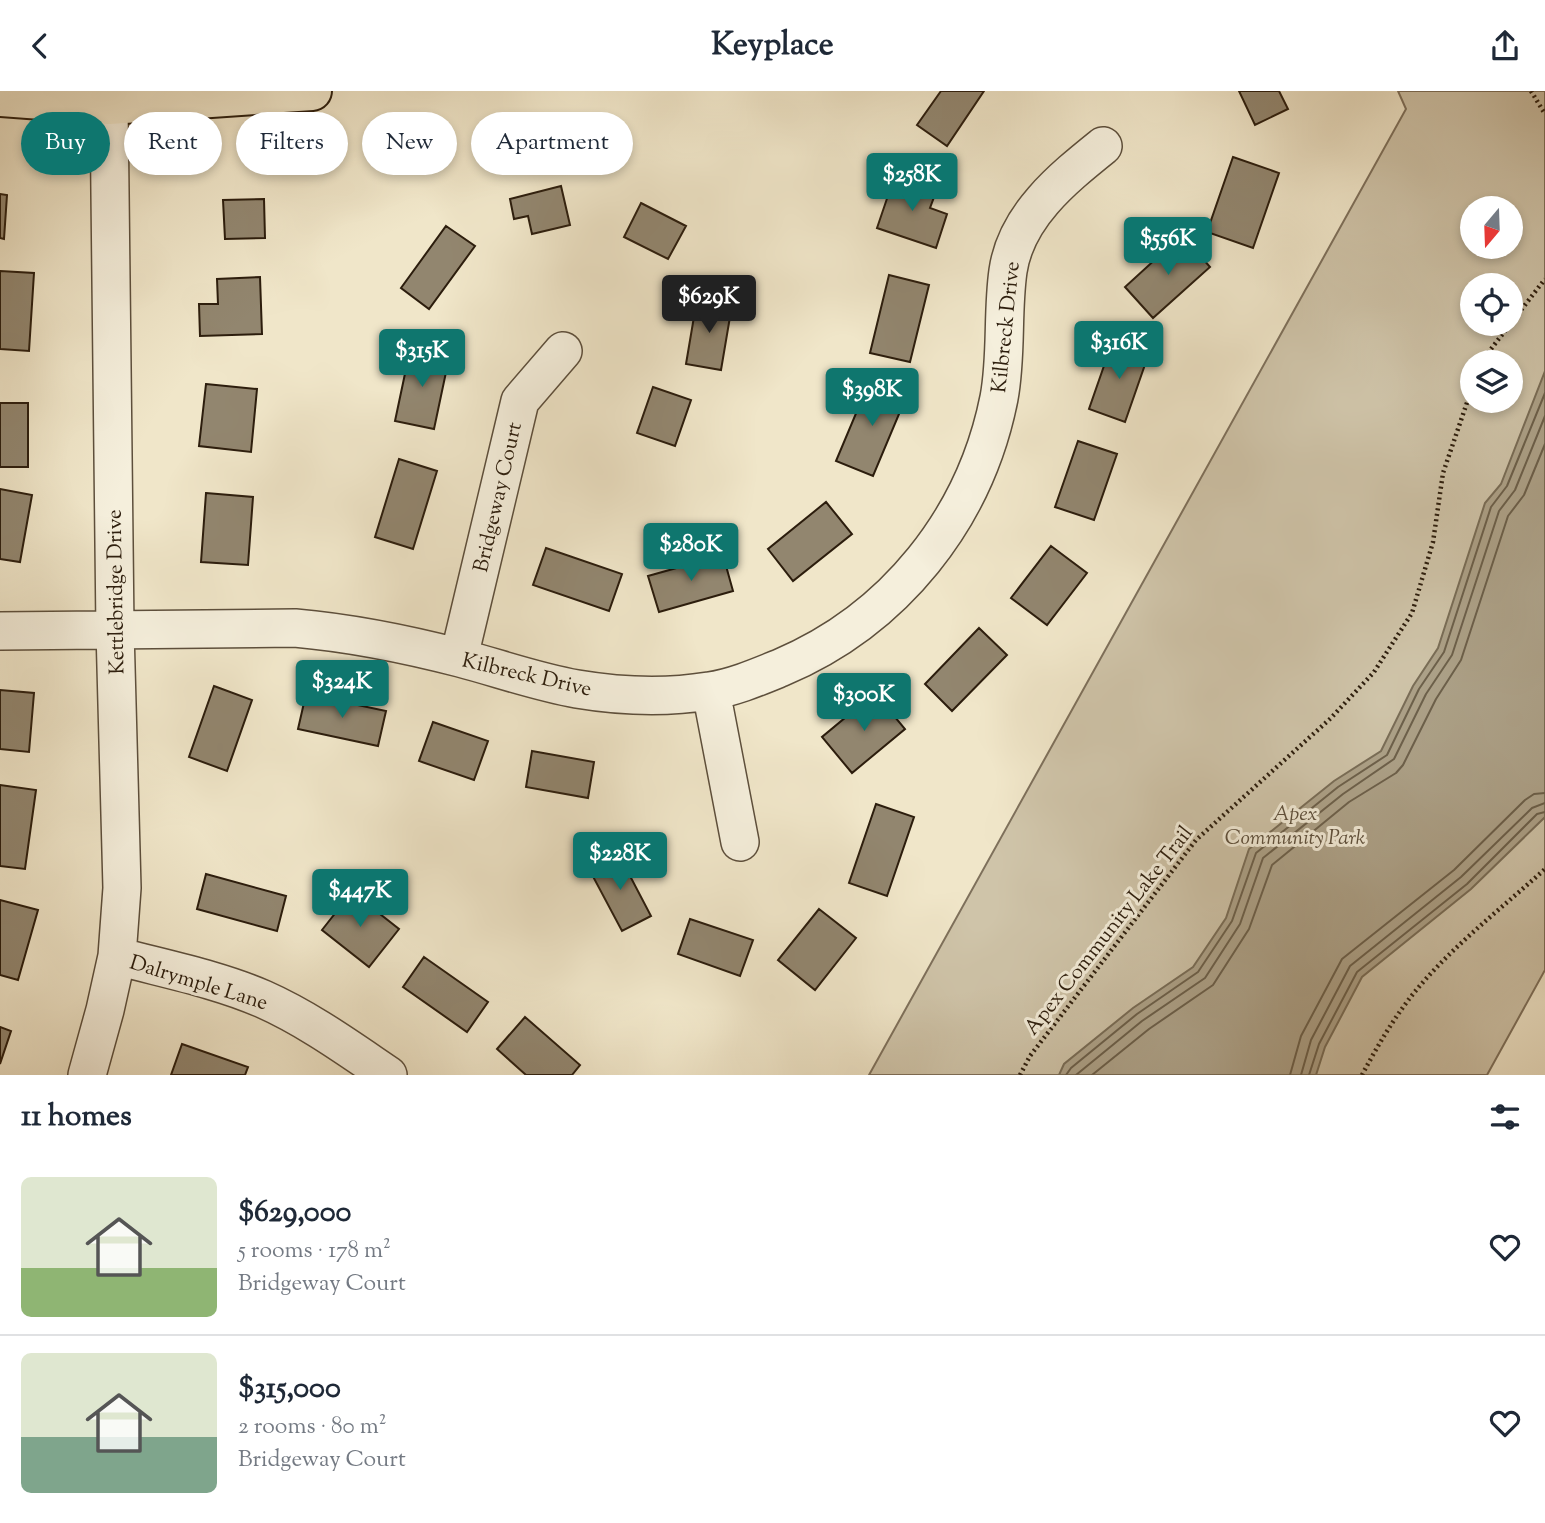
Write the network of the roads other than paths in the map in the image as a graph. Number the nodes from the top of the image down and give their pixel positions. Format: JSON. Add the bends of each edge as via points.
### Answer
{"nodes":[{"id":1,"x":312,"y":91,"type":"edge"},
{"id":2,"x":0,"y":97,"type":"edge"},
{"id":3,"x":109,"y":105,"type":"junction"},
{"id":4,"x":1103,"y":146,"type":"dead end"},
{"id":5,"x":563,"y":351,"type":"dead end"},
{"id":6,"x":116,"y":630,"type":"junction"},
{"id":7,"x":0,"y":631,"type":"edge"},
{"id":8,"x":459,"y":657,"type":"junction"},
{"id":9,"x":711,"y":691,"type":"junction"},
{"id":10,"x":740,"y":842,"type":"dead end"},
{"id":11,"x":117,"y":956,"type":"junction"},
{"id":12,"x":87,"y":1075,"type":"edge"},
{"id":13,"x":388,"y":1075,"type":"edge"}],
"edges":[{"from":1,"to":3,"type":"main road"},
{"from":2,"to":3,"type":"main road"},
{"from":3,"to":6,"type":"street","name":"Kettlebridge Drive"},
{"from":4,"to":9,"type":"street","name":"Kilbreck Drive","via":[[1047,195],[1017,240],[1008,268],[1003,369],[990,434],[966,496],[934,548],[894,594],[849,631],[763,675]]},
{"from":5,"to":8,"type":"street","name":"Bridgeway Court","via":[[520,401]]},
{"from":6,"to":7,"type":"street","name":"Kilbreck Drive"},
{"from":6,"to":8,"type":"street","name":"Kilbreck Drive","via":[[309,629]]},
{"from":6,"to":11,"type":"street","name":"Kettlebridge Drive","via":[[122,888]]},
{"from":8,"to":9,"type":"street","name":"Kilbreck Drive","via":[[576,689],[665,695]]},
{"from":9,"to":10,"type":"street"},
{"from":11,"to":12,"type":"street","name":"Kettlebridge Drive"},
{"from":11,"to":13,"type":"street","name":"Dalrymple Lane","via":[[261,998],[307,1021]]}]}
